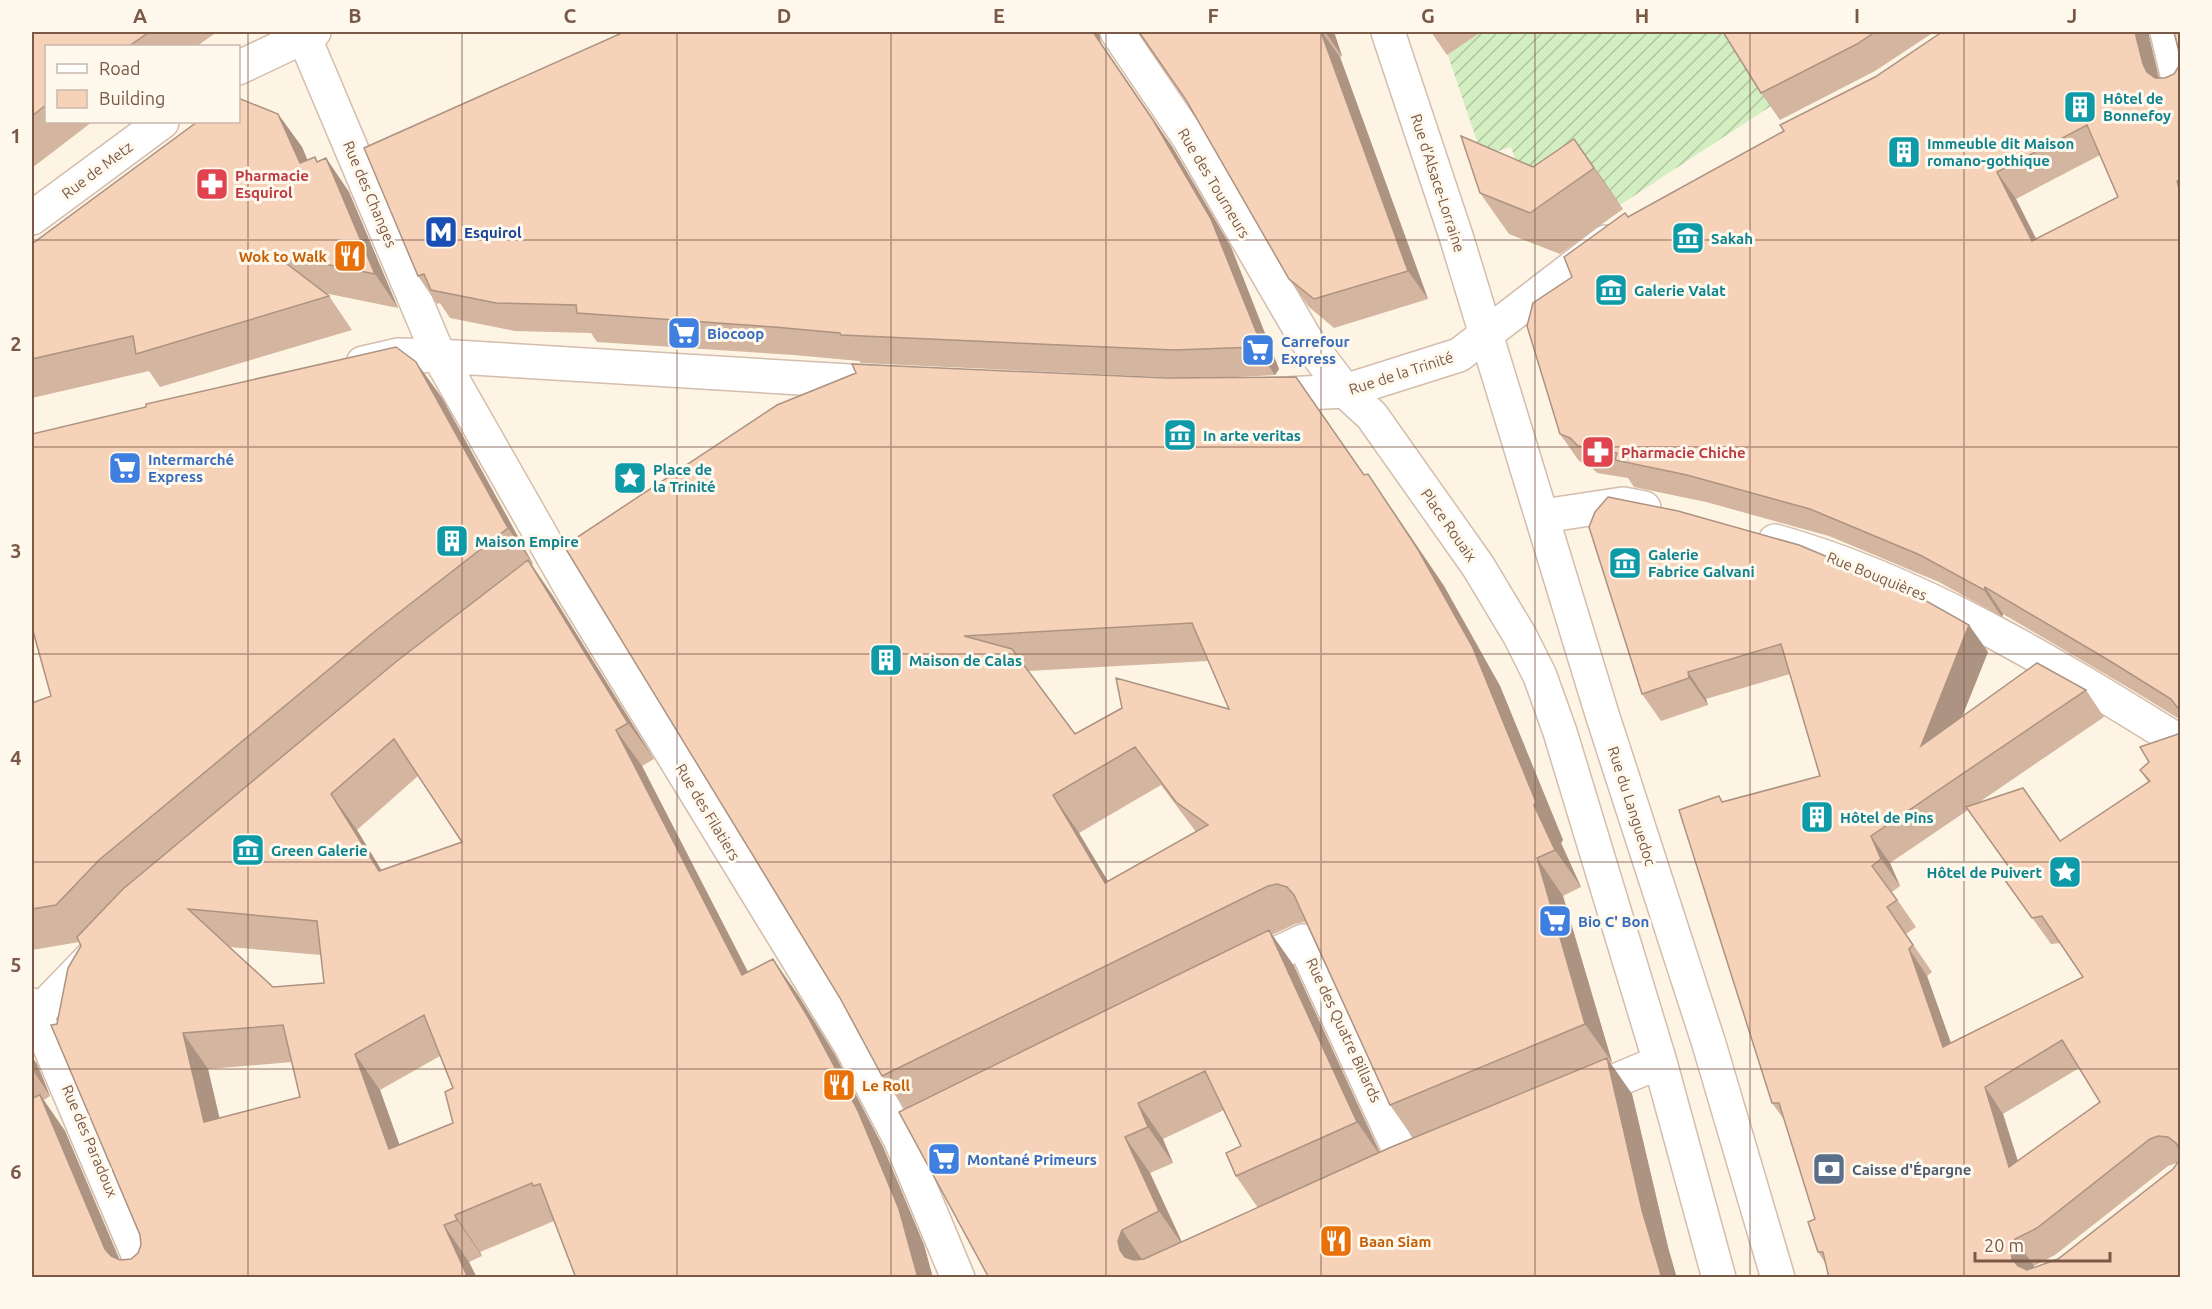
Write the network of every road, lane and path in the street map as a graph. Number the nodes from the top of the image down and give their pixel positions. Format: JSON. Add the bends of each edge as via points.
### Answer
{"nodes":[{"id":1,"x":1117,"y":32,"type":"edge"},
{"id":2,"x":1388,"y":32,"type":"edge"},
{"id":3,"x":2167,"y":32,"type":"edge"},
{"id":4,"x":307,"y":33,"type":"edge"},
{"id":5,"x":240,"y":67,"type":"edge"},
{"id":6,"x":2181,"y":87,"type":"edge"},
{"id":7,"x":161,"y":123,"type":"edge"},
{"id":8,"x":32,"y":219,"type":"edge"},
{"id":9,"x":1633,"y":225,"type":"edge"},
{"id":10,"x":1487,"y":335,"type":"junction"},
{"id":11,"x":1305,"y":339,"type":"joint"},
{"id":12,"x":439,"y":356,"type":"junction"},
{"id":13,"x":334,"y":370,"type":"edge"},
{"id":14,"x":913,"y":385,"type":"edge"},
{"id":15,"x":1345,"y":391,"type":"junction"},
{"id":16,"x":1237,"y":396,"type":"edge"},
{"id":17,"x":1678,"y":515,"type":"edge"},
{"id":18,"x":1543,"y":516,"type":"junction"},
{"id":19,"x":1745,"y":532,"type":"edge"},
{"id":20,"x":560,"y":567,"type":"junction"},
{"id":21,"x":532,"y":589,"type":"edge"},
{"id":22,"x":2181,"y":742,"type":"edge"},
{"id":23,"x":120,"y":928,"type":"edge"},
{"id":24,"x":1218,"y":982,"type":"edge"},
{"id":25,"x":34,"y":1010,"type":"edge"},
{"id":26,"x":1660,"y":1062,"type":"junction"},
{"id":27,"x":75,"y":1106,"type":"junction"},
{"id":28,"x":1548,"y":1109,"type":"edge"},
{"id":29,"x":42,"y":1121,"type":"edge"},
{"id":30,"x":932,"y":1124,"type":"edge"},
{"id":31,"x":900,"y":1139,"type":"junction"},
{"id":32,"x":1440,"y":1154,"type":"edge"},
{"id":33,"x":1407,"y":1167,"type":"junction"},
{"id":34,"x":1375,"y":1181,"type":"edge"},
{"id":35,"x":148,"y":1278,"type":"edge"},
{"id":36,"x":958,"y":1278,"type":"edge"},
{"id":37,"x":1719,"y":1278,"type":"edge"},
{"id":38,"x":1778,"y":1278,"type":"edge"}],
"edges":[{"from":1,"to":11,"type":"street","name":"Rue des Tourneurs","via":[[1189,138]]},
{"from":2,"to":10,"type":"street","name":"Rue d'Alsace-Lorraine"},
{"from":3,"to":6,"type":"street"},
{"from":4,"to":5,"type":"street"},
{"from":4,"to":12,"type":"street","name":"Rue des Changes"},
{"from":7,"to":8,"type":"street","name":"Rue de Metz"},
{"from":9,"to":10,"type":"street","name":"Rue de la Trinité"},
{"from":10,"to":15,"type":"street","name":"Rue de la Trinité","via":[[1459,355]]},
{"from":10,"to":18,"type":"street","name":"Rue du Languedoc"},
{"from":11,"to":15,"type":"street","name":"Place Rouaix"},
{"from":12,"to":13,"type":"street","via":[[398,355]]},
{"from":12,"to":14,"type":"street"},
{"from":12,"to":20,"type":"street","name":"Rue des Filatiers"},
{"from":15,"to":16,"type":"street","name":"Rue de la Trinité"},
{"from":15,"to":26,"type":"street","name":"Place Rouaix","via":[[1372,416],[1478,566],[1540,676]]},
{"from":17,"to":18,"type":"street","via":[[1623,504]]},
{"from":18,"to":38,"type":"street","name":"Rue du Languedoc","via":[[1602,714],[1709,1044]]},
{"from":19,"to":22,"type":"street","name":"Rue Bouquières","via":[[1824,554],[1932,599]]},
{"from":20,"to":21,"type":"street"},
{"from":20,"to":31,"type":"street","name":"Rue des Filatiers","via":[[851,1046]]},
{"from":23,"to":25,"type":"street"},
{"from":24,"to":33,"type":"street","name":"Rue des Quatre Billards","via":[[1303,941]]},
{"from":25,"to":27,"type":"street","name":"Rue des Paradoux"},
{"from":26,"to":28,"type":"street"},
{"from":26,"to":37,"type":"street"},
{"from":27,"to":29,"type":"street"},
{"from":27,"to":35,"type":"street","name":"Rue des Paradoux"},
{"from":30,"to":31,"type":"street"},
{"from":31,"to":36,"type":"street","name":"Rue des Filatiers"},
{"from":32,"to":33,"type":"street"},
{"from":33,"to":34,"type":"street"}]}
